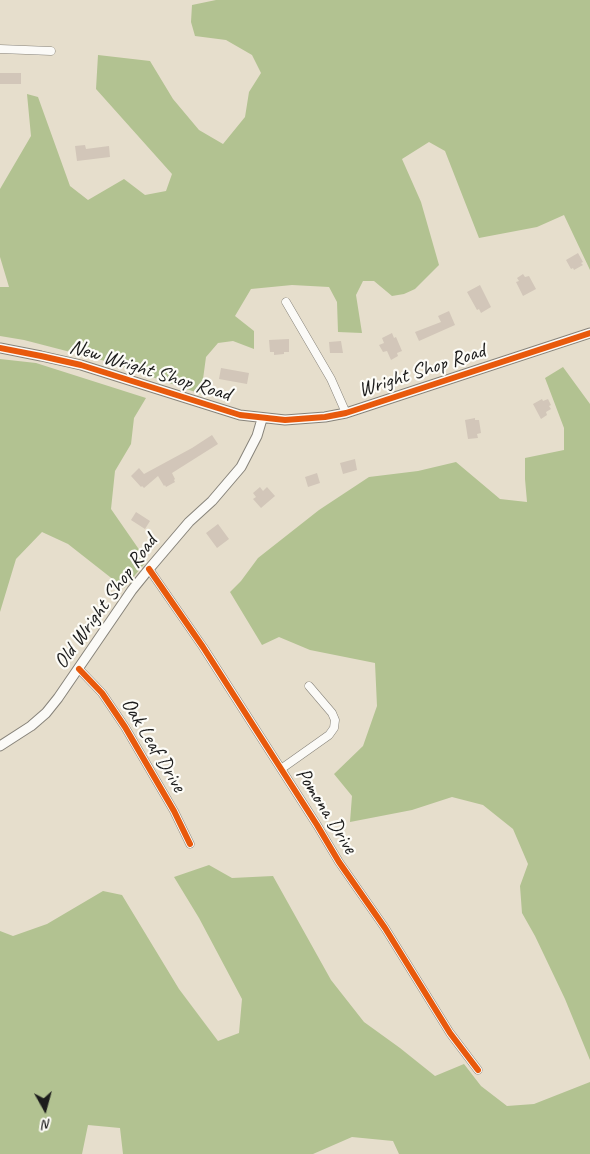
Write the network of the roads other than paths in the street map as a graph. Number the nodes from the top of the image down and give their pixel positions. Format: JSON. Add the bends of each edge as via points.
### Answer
{"nodes":[{"id":1,"x":0,"y":49,"type":"edge"},
{"id":2,"x":50,"y":50,"type":"dead end"},
{"id":3,"x":286,"y":302,"type":"dead end"},
{"id":4,"x":590,"y":334,"type":"edge"},
{"id":5,"x":0,"y":348,"type":"edge"},
{"id":6,"x":346,"y":413,"type":"junction"},
{"id":7,"x":262,"y":419,"type":"junction"},
{"id":8,"x":148,"y":569,"type":"junction"},
{"id":9,"x":79,"y":668,"type":"junction"},
{"id":10,"x":309,"y":686,"type":"dead end"},
{"id":11,"x":0,"y":746,"type":"edge"},
{"id":12,"x":281,"y":769,"type":"junction"},
{"id":13,"x":190,"y":844,"type":"dead end"},
{"id":14,"x":478,"y":1070,"type":"dead end"}],
"edges":[{"from":1,"to":2,"type":"street"},
{"from":3,"to":6,"type":"street","via":[[331,379]]},
{"from":4,"to":6,"type":"street","name":"Wright Shop Road"},
{"from":5,"to":7,"type":"street","name":"New Wright Shop Road","via":[[81,365],[225,412]]},
{"from":6,"to":7,"type":"street","name":"Wright Shop Road","via":[[302,420]]},
{"from":7,"to":8,"type":"street","name":"Old Wright Shop Road","via":[[241,468]]},
{"from":8,"to":9,"type":"street","name":"Old Wright Shop Road"},
{"from":8,"to":12,"type":"street","name":"Pomona Drive","via":[[203,647]]},
{"from":9,"to":11,"type":"street","name":"Old Wright Shop Road","via":[[46,713]]},
{"from":9,"to":13,"type":"street","name":"Oak Leaf Drive","via":[[102,693],[125,728],[174,810]]},
{"from":10,"to":12,"type":"street","via":[[332,712],[334,728]]},
{"from":12,"to":14,"type":"street","name":"Pomona Drive","via":[[450,1033]]}]}
